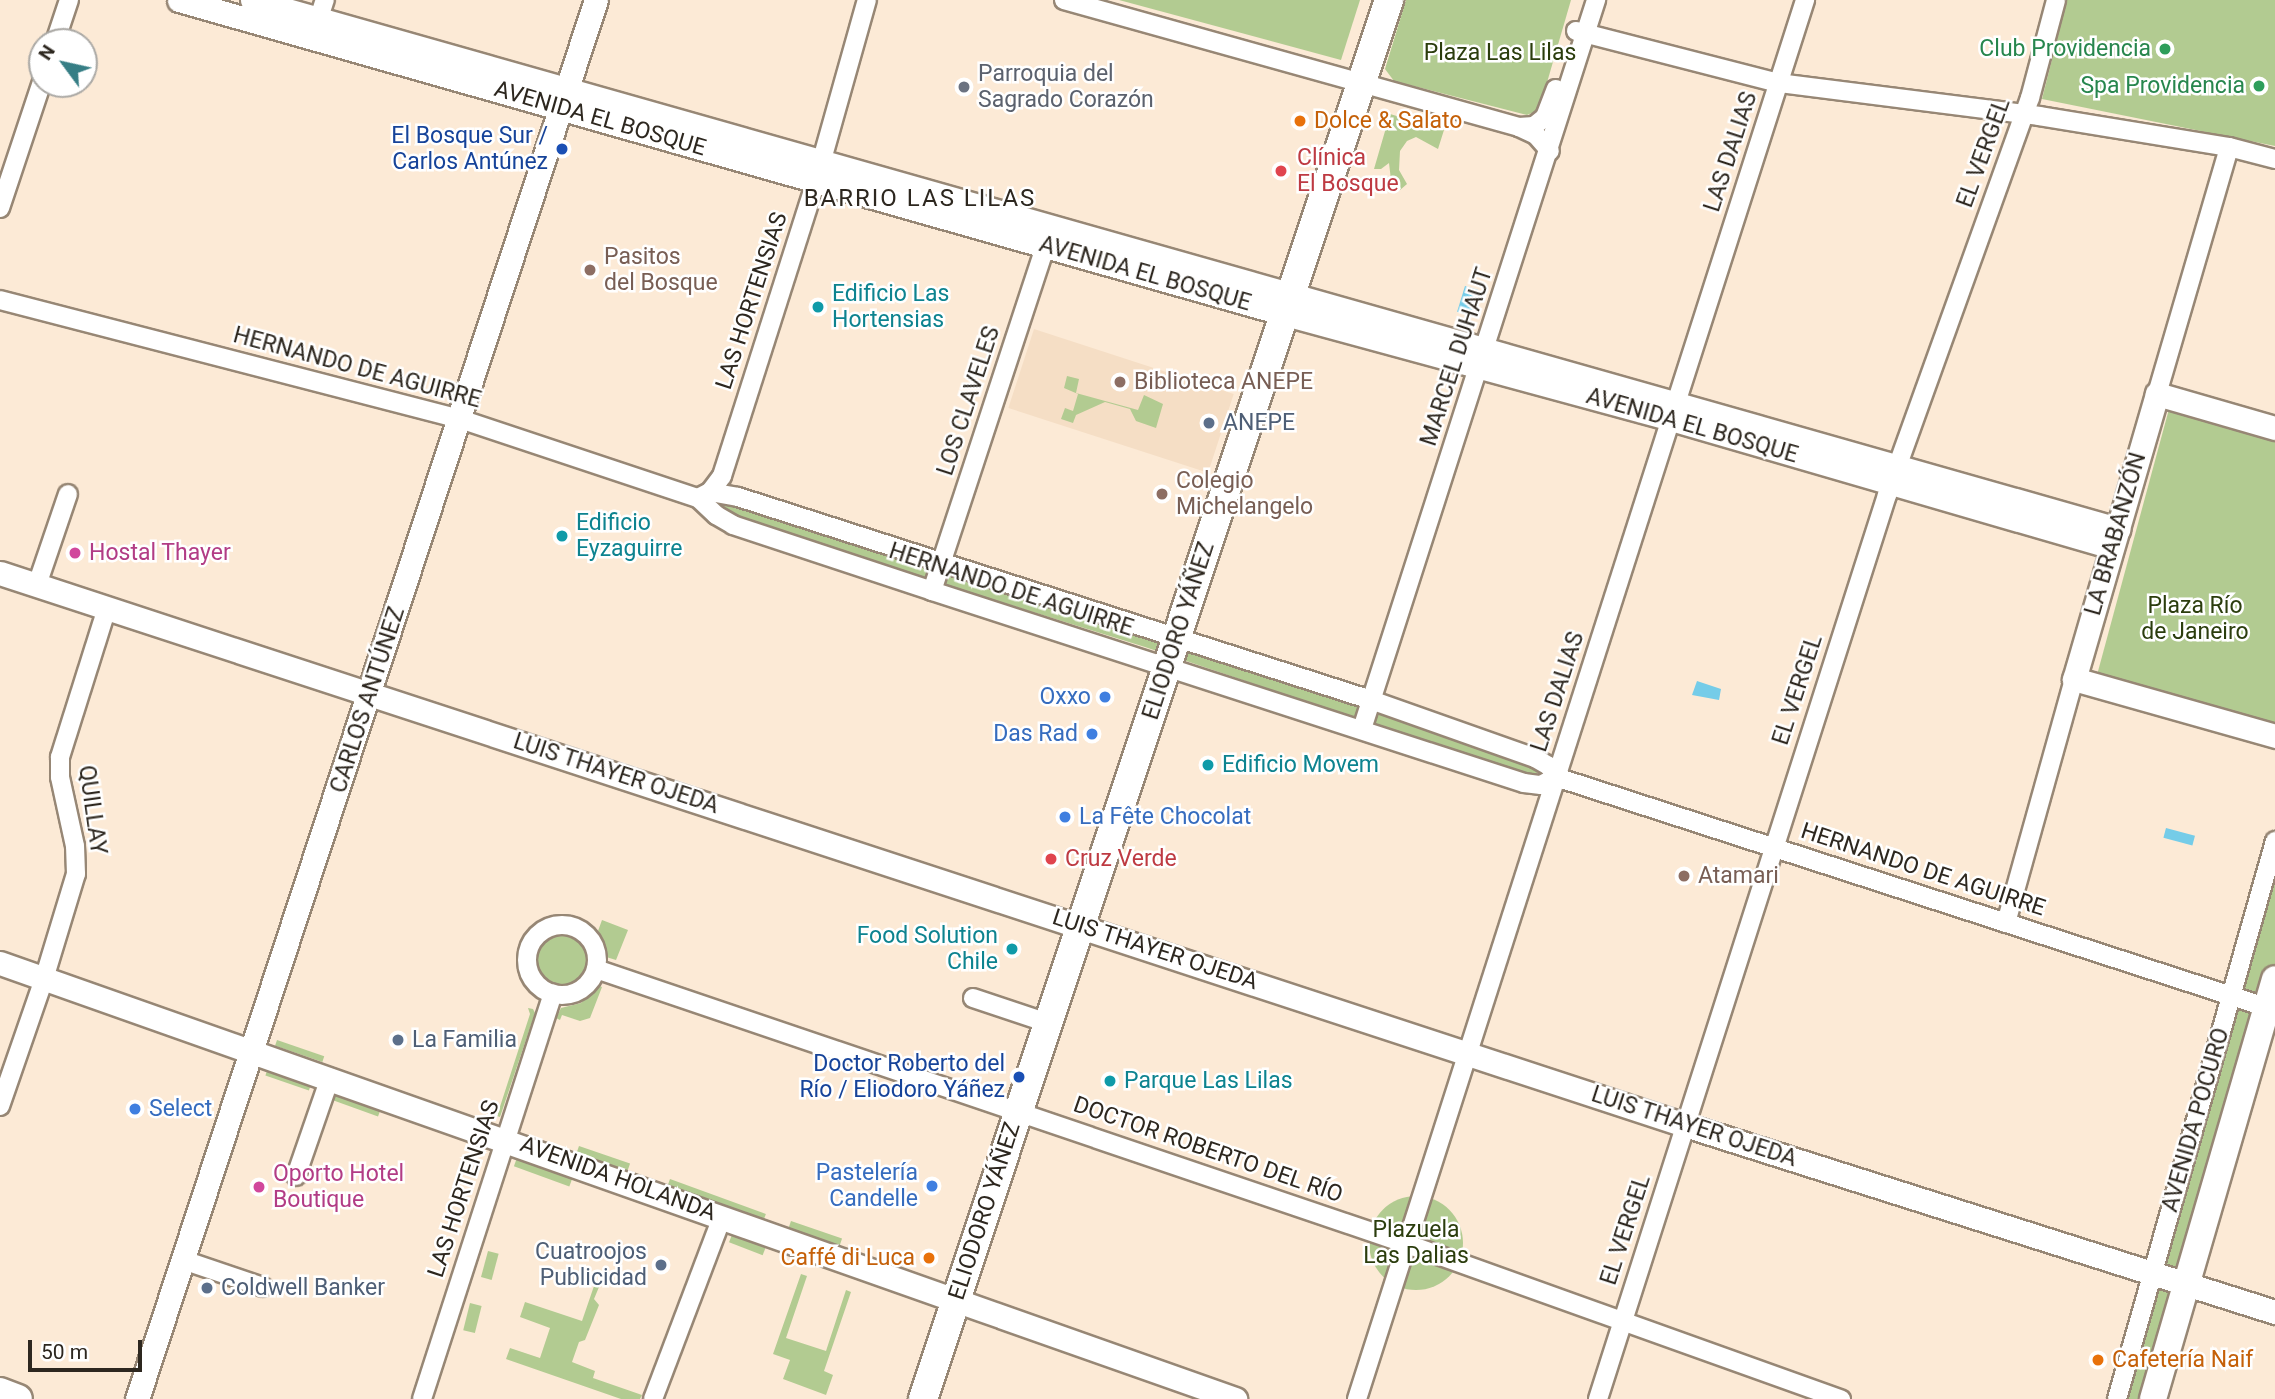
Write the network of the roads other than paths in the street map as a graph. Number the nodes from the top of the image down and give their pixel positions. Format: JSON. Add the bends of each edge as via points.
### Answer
{"nodes":[{"id":1,"x":69,"y":0,"type":"edge"},
{"id":2,"x":178,"y":0,"type":"edge"},
{"id":3,"x":253,"y":0,"type":"edge"},
{"id":4,"x":596,"y":0,"type":"edge"},
{"id":5,"x":867,"y":0,"type":"edge"},
{"id":6,"x":1064,"y":0,"type":"edge"},
{"id":7,"x":1389,"y":0,"type":"edge"},
{"id":8,"x":1586,"y":0,"type":"edge"},
{"id":9,"x":1596,"y":0,"type":"edge"},
{"id":10,"x":1805,"y":0,"type":"edge"},
{"id":11,"x":2056,"y":0,"type":"edge"},
{"id":12,"x":319,"y":19,"type":"edge"},
{"id":13,"x":60,"y":28,"type":"edge"},
{"id":14,"x":1580,"y":32,"type":"junction"},
{"id":15,"x":1362,"y":82,"type":"junction"},
{"id":16,"x":1779,"y":83,"type":"junction"},
{"id":17,"x":37,"y":98,"type":"edge"},
{"id":18,"x":565,"y":99,"type":"junction"},
{"id":19,"x":2024,"y":114,"type":"junction"},
{"id":20,"x":1519,"y":127,"type":"junction"},
{"id":21,"x":2229,"y":147,"type":"junction"},
{"id":22,"x":1550,"y":151,"type":"junction"},
{"id":23,"x":2275,"y":159,"type":"edge"},
{"id":24,"x":819,"y":171,"type":"junction"},
{"id":25,"x":0,"y":208,"type":"edge"},
{"id":26,"x":1049,"y":236,"type":"junction"},
{"id":27,"x":0,"y":300,"type":"edge"},
{"id":28,"x":1288,"y":304,"type":"junction"},
{"id":29,"x":1483,"y":358,"type":"junction"},
{"id":30,"x":2157,"y":394,"type":"junction"},
{"id":31,"x":1673,"y":411,"type":"junction"},
{"id":32,"x":460,"y":419,"type":"junction"},
{"id":33,"x":2275,"y":428,"type":"edge"},
{"id":34,"x":1894,"y":475,"type":"junction"},
{"id":35,"x":68,"y":494,"type":"dead end"},
{"id":36,"x":704,"y":495,"type":"junction"},
{"id":37,"x":2115,"y":538,"type":"junction"},
{"id":38,"x":942,"y":562,"type":"junction"},
{"id":39,"x":0,"y":573,"type":"edge"},
{"id":40,"x":37,"y":585,"type":"junction"},
{"id":41,"x":932,"y":591,"type":"junction"},
{"id":42,"x":107,"y":608,"type":"junction"},
{"id":43,"x":1177,"y":637,"type":"junction"},
{"id":44,"x":1167,"y":665,"type":"junction"},
{"id":45,"x":2074,"y":679,"type":"junction"},
{"id":46,"x":370,"y":694,"type":"junction"},
{"id":47,"x":1371,"y":700,"type":"junction"},
{"id":48,"x":1362,"y":729,"type":"junction"},
{"id":49,"x":2275,"y":736,"type":"edge"},
{"id":50,"x":1556,"y":777,"type":"junction"},
{"id":51,"x":2275,"y":841,"type":"edge"},
{"id":52,"x":1774,"y":847,"type":"junction"},
{"id":53,"x":2006,"y":923,"type":"junction"},
{"id":54,"x":1080,"y":926,"type":"junction"},
{"id":55,"x":0,"y":963,"type":"edge"},
{"id":56,"x":596,"y":970,"type":"junction"},
{"id":57,"x":44,"y":979,"type":"junction"},
{"id":58,"x":2275,"y":979,"type":"edge"},
{"id":59,"x":553,"y":994,"type":"junction"},
{"id":60,"x":2231,"y":995,"type":"junction"},
{"id":61,"x":973,"y":998,"type":"dead end"},
{"id":62,"x":2271,"y":1008,"type":"edge"},
{"id":63,"x":1048,"y":1023,"type":"junction"},
{"id":64,"x":252,"y":1051,"type":"junction"},
{"id":65,"x":1468,"y":1053,"type":"junction"},
{"id":66,"x":330,"y":1078,"type":"junction"},
{"id":67,"x":0,"y":1106,"type":"edge"},
{"id":68,"x":1018,"y":1111,"type":"junction"},
{"id":69,"x":1685,"y":1125,"type":"junction"},
{"id":70,"x":507,"y":1139,"type":"junction"},
{"id":71,"x":296,"y":1177,"type":"dead end"},
{"id":72,"x":722,"y":1217,"type":"junction"},
{"id":73,"x":1407,"y":1244,"type":"junction"},
{"id":74,"x":183,"y":1260,"type":"junction"},
{"id":75,"x":2153,"y":1272,"type":"junction"},
{"id":76,"x":2187,"y":1283,"type":"junction"},
{"id":77,"x":262,"y":1287,"type":"dead end"},
{"id":78,"x":956,"y":1300,"type":"junction"},
{"id":79,"x":2275,"y":1312,"type":"edge"},
{"id":80,"x":1623,"y":1321,"type":"junction"},
{"id":81,"x":0,"y":1392,"type":"edge"},
{"id":82,"x":18,"y":1399,"type":"edge"},
{"id":83,"x":137,"y":1399,"type":"edge"},
{"id":84,"x":422,"y":1399,"type":"edge"},
{"id":85,"x":653,"y":1399,"type":"edge"},
{"id":86,"x":923,"y":1399,"type":"edge"},
{"id":87,"x":1235,"y":1399,"type":"edge"},
{"id":88,"x":1357,"y":1399,"type":"edge"},
{"id":89,"x":1598,"y":1399,"type":"edge"},
{"id":90,"x":1841,"y":1399,"type":"edge"},
{"id":91,"x":2117,"y":1399,"type":"edge"},
{"id":92,"x":2153,"y":1399,"type":"edge"}],
"edges":[{"from":1,"to":13,"type":"street"},
{"from":2,"to":12,"type":"street","name":"AVENIDA EL BOSQUE"},
{"from":3,"to":12,"type":"street","name":"AVENIDA EL BOSQUE"},
{"from":4,"to":18,"type":"street","name":"CARLOS ANTÚNEZ"},
{"from":5,"to":24,"type":"street","name":"LAS HORTENSIAS"},
{"from":6,"to":15,"type":"street"},
{"from":7,"to":15,"type":"main road","name":"ELIODORO YÁÑEZ"},
{"from":8,"to":14,"type":"street"},
{"from":9,"to":14,"type":"street","name":"MARCEL DUHAUT"},
{"from":10,"to":16,"type":"street","name":"LAS DALIAS"},
{"from":11,"to":19,"type":"street","name":"EL VERGEL"},
{"from":12,"to":18,"type":"street","name":"AVENIDA EL BOSQUE"},
{"from":14,"to":16,"type":"street"},
{"from":14,"to":20,"type":"street","via":[[1549,111],[1534,126]]},
{"from":14,"to":22,"type":"street","name":"MARCEL DUHAUT"},
{"from":15,"to":20,"type":"street"},
{"from":15,"to":28,"type":"main road","name":"ELIODORO YÁÑEZ"},
{"from":16,"to":19,"type":"street"},
{"from":16,"to":31,"type":"street","name":"LAS DALIAS"},
{"from":17,"to":25,"type":"street"},
{"from":18,"to":24,"type":"street","name":"AVENIDA EL BOSQUE"},
{"from":18,"to":32,"type":"street","name":"CARLOS ANTÚNEZ"},
{"from":19,"to":21,"type":"street"},
{"from":19,"to":34,"type":"street","name":"EL VERGEL"},
{"from":20,"to":22,"type":"street","via":[[1536,135]]},
{"from":21,"to":23,"type":"street"},
{"from":21,"to":30,"type":"street","name":"LA BRABANZÓN"},
{"from":22,"to":29,"type":"street","name":"MARCEL DUHAUT"},
{"from":24,"to":26,"type":"street","name":"AVENIDA EL BOSQUE"},
{"from":24,"to":36,"type":"street","name":"LAS HORTENSIAS","via":[[722,475]]},
{"from":26,"to":28,"type":"street","name":"AVENIDA EL BOSQUE"},
{"from":26,"to":38,"type":"street","name":"LOS CLAVELES"},
{"from":27,"to":32,"type":"street","name":"HERNANDO DE AGUIRRE"},
{"from":28,"to":29,"type":"street","name":"AVENIDA EL BOSQUE"},
{"from":28,"to":43,"type":"main road","name":"ELIODORO YÁÑEZ"},
{"from":29,"to":31,"type":"street","name":"AVENIDA EL BOSQUE"},
{"from":29,"to":47,"type":"street","name":"MARCEL DUHAUT"},
{"from":30,"to":33,"type":"street"},
{"from":30,"to":37,"type":"street","name":"LA BRABANZÓN"},
{"from":31,"to":34,"type":"street","name":"AVENIDA EL BOSQUE"},
{"from":31,"to":50,"type":"street","name":"LAS DALIAS"},
{"from":32,"to":36,"type":"street","name":"HERNANDO DE AGUIRRE"},
{"from":32,"to":46,"type":"street","name":"CARLOS ANTÚNEZ"},
{"from":34,"to":37,"type":"street","name":"AVENIDA EL BOSQUE"},
{"from":34,"to":52,"type":"street","name":"EL VERGEL"},
{"from":35,"to":40,"type":"street"},
{"from":36,"to":38,"type":"street","name":"HERNANDO DE AGUIRRE","via":[[738,498]]},
{"from":36,"to":41,"type":"street","name":"HERNANDO DE AGUIRRE","via":[[716,515],[733,525]]},
{"from":37,"to":45,"type":"street","name":"LA BRABANZÓN"},
{"from":38,"to":41,"type":"street","name":"LOS CLAVELES"},
{"from":38,"to":43,"type":"street","name":"HERNANDO DE AGUIRRE"},
{"from":39,"to":40,"type":"street","name":"LUIS THAYER OJEDA"},
{"from":40,"to":42,"type":"street","name":"LUIS THAYER OJEDA"},
{"from":41,"to":44,"type":"street","name":"HERNANDO DE AGUIRRE"},
{"from":42,"to":46,"type":"street","name":"LUIS THAYER OJEDA"},
{"from":42,"to":57,"type":"street","name":"QUILLAY","via":[[60,757],[76,874]]},
{"from":43,"to":44,"type":"main road","name":"ELIODORO YÁÑEZ"},
{"from":43,"to":47,"type":"street","name":"HERNANDO DE AGUIRRE"},
{"from":44,"to":48,"type":"street","name":"HERNANDO DE AGUIRRE"},
{"from":44,"to":54,"type":"main road","name":"ELIODORO YÁÑEZ"},
{"from":45,"to":49,"type":"street"},
{"from":45,"to":53,"type":"street","name":"LA BRABANZÓN"},
{"from":46,"to":54,"type":"street","name":"LUIS THAYER OJEDA"},
{"from":46,"to":64,"type":"street","name":"CARLOS ANTÚNEZ"},
{"from":47,"to":48,"type":"street","name":"MARCEL DUHAUT"},
{"from":47,"to":50,"type":"street","name":"HERNANDO DE AGUIRRE","via":[[1535,758]]},
{"from":48,"to":50,"type":"street","name":"HERNANDO DE AGUIRRE","via":[[1532,785],[1547,784]]},
{"from":50,"to":52,"type":"street","name":"HERNANDO DE AGUIRRE"},
{"from":50,"to":65,"type":"street","name":"LAS DALIAS"},
{"from":51,"to":60,"type":"street","name":"AVENIDA POCURO"},
{"from":52,"to":53,"type":"street","name":"HERNANDO DE AGUIRRE"},
{"from":52,"to":69,"type":"street","name":"EL VERGEL"},
{"from":53,"to":60,"type":"street","name":"HERNANDO DE AGUIRRE"},
{"from":54,"to":63,"type":"main road","name":"ELIODORO YÁÑEZ"},
{"from":54,"to":65,"type":"street","name":"LUIS THAYER OJEDA"},
{"from":55,"to":57,"type":"street","name":"AVENIDA HOLANDA"},
{"from":56,"to":59,"type":"street","via":[[575,993]]},
{"from":56,"to":59,"type":"street","via":[[597,958],[588,936],[567,925],[544,930],[535,937],[526,959],[533,982]]},
{"from":56,"to":68,"type":"street","name":"DOCTOR ROBERTO DEL RÍO"},
{"from":57,"to":64,"type":"street","name":"AVENIDA HOLANDA"},
{"from":57,"to":67,"type":"street","name":"QUILLAY"},
{"from":58,"to":62,"type":"main road","name":"AVENIDA POCURO"},
{"from":59,"to":70,"type":"street","name":"LAS HORTENSIAS"},
{"from":60,"to":62,"type":"street","name":"HERNANDO DE AGUIRRE"},
{"from":60,"to":75,"type":"street","name":"AVENIDA POCURO"},
{"from":61,"to":63,"type":"street"},
{"from":62,"to":76,"type":"main road","name":"AVENIDA POCURO"},
{"from":63,"to":68,"type":"main road","name":"ELIODORO YÁÑEZ"},
{"from":64,"to":66,"type":"street","name":"AVENIDA HOLANDA"},
{"from":64,"to":74,"type":"street","name":"CARLOS ANTÚNEZ"},
{"from":65,"to":69,"type":"street","name":"LUIS THAYER OJEDA"},
{"from":65,"to":73,"type":"street","name":"LAS DALIAS"},
{"from":66,"to":70,"type":"street","name":"AVENIDA HOLANDA"},
{"from":66,"to":71,"type":"street"},
{"from":68,"to":73,"type":"street","name":"DOCTOR ROBERTO DEL RÍO"},
{"from":68,"to":78,"type":"main road","name":"ELIODORO YÁÑEZ"},
{"from":69,"to":75,"type":"street","name":"LUIS THAYER OJEDA"},
{"from":69,"to":80,"type":"street","name":"EL VERGEL"},
{"from":70,"to":72,"type":"street","name":"AVENIDA HOLANDA"},
{"from":70,"to":84,"type":"street","name":"LAS HORTENSIAS"},
{"from":72,"to":78,"type":"street","name":"AVENIDA HOLANDA"},
{"from":72,"to":85,"type":"street"},
{"from":73,"to":80,"type":"street","name":"DOCTOR ROBERTO DEL RÍO"},
{"from":73,"to":88,"type":"street","name":"LAS DALIAS"},
{"from":74,"to":77,"type":"street"},
{"from":74,"to":83,"type":"street","name":"CARLOS ANTÚNEZ"},
{"from":75,"to":76,"type":"street","name":"LUIS THAYER OJEDA"},
{"from":75,"to":91,"type":"street","name":"AVENIDA POCURO"},
{"from":76,"to":79,"type":"street","name":"LUIS THAYER OJEDA"},
{"from":76,"to":92,"type":"main road","name":"AVENIDA POCURO"},
{"from":78,"to":86,"type":"main road","name":"ELIODORO YÁÑEZ"},
{"from":78,"to":87,"type":"street","name":"AVENIDA HOLANDA"},
{"from":80,"to":89,"type":"street","name":"EL VERGEL"},
{"from":80,"to":90,"type":"street","name":"DOCTOR ROBERTO DEL RÍO"},
{"from":81,"to":82,"type":"main road"}]}
